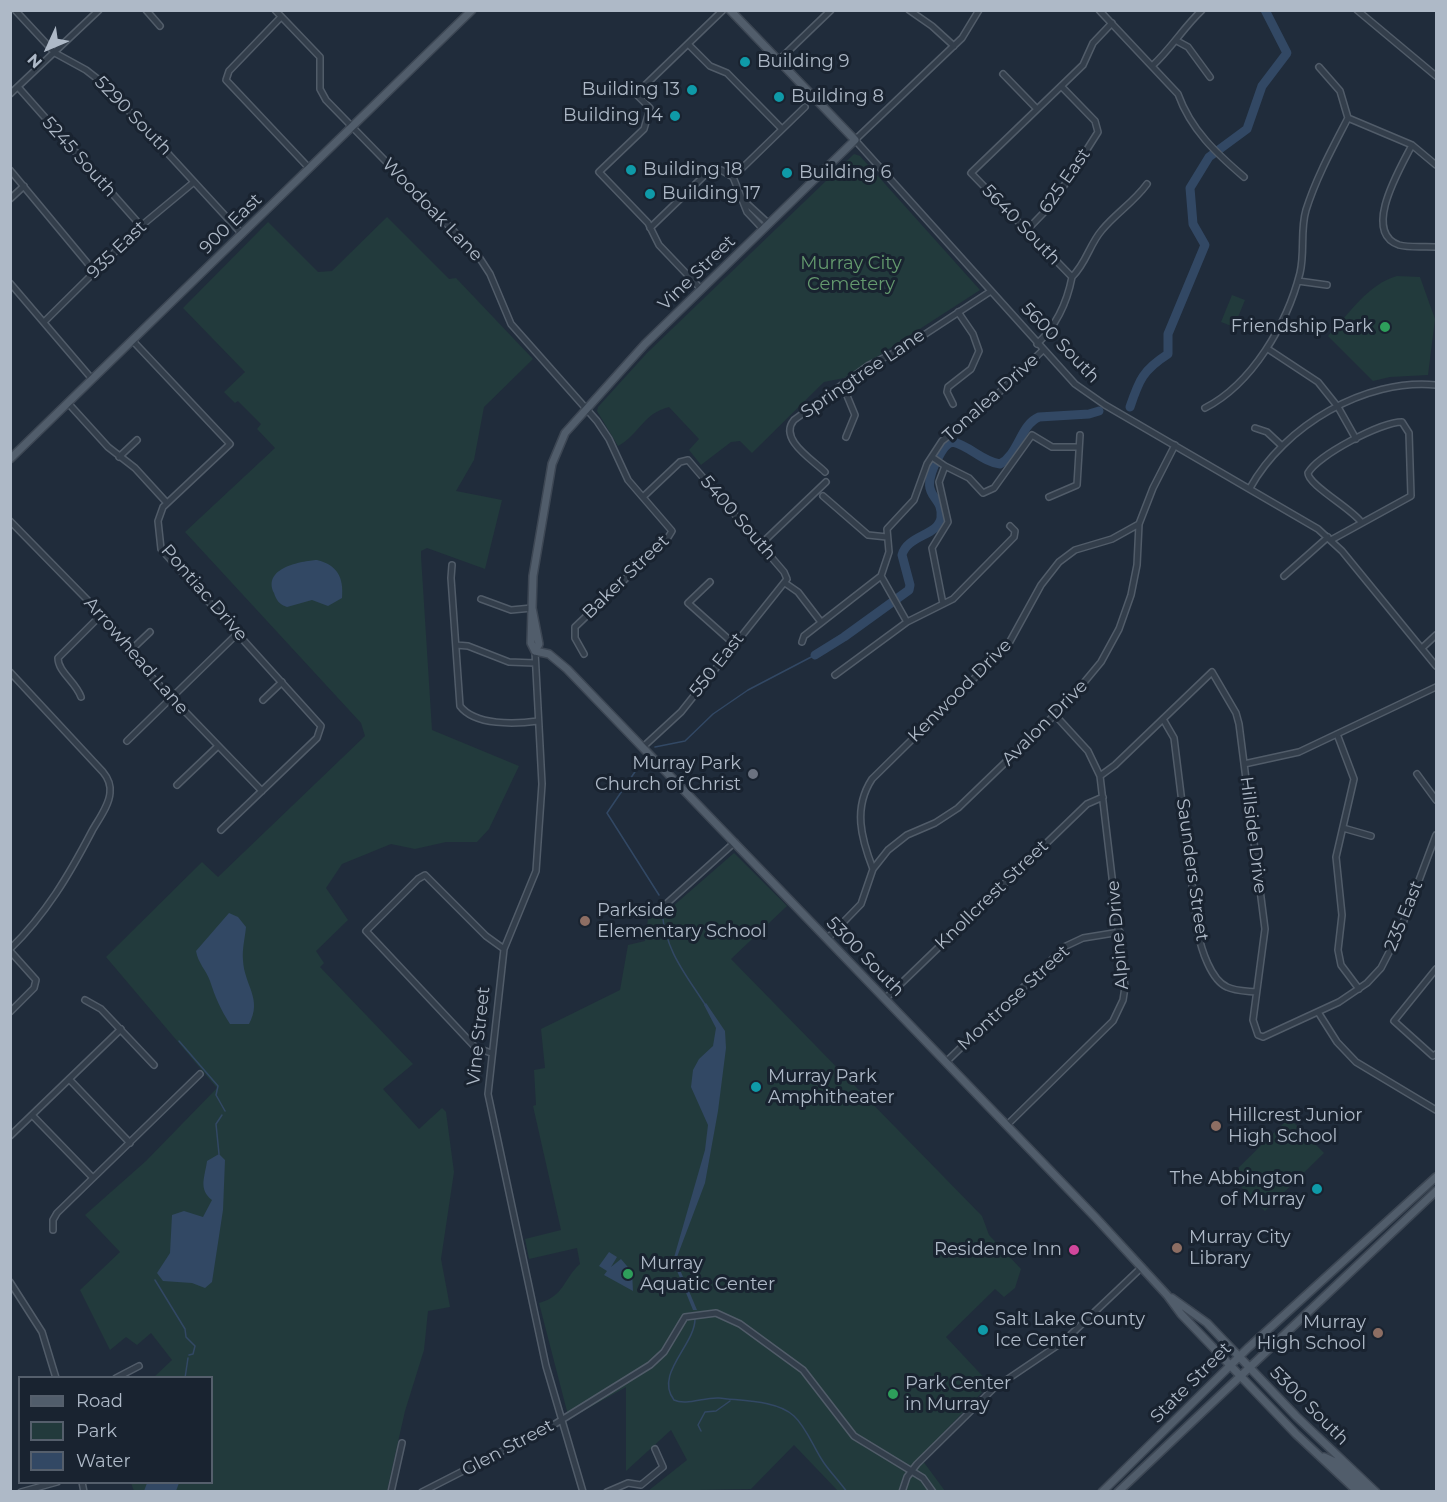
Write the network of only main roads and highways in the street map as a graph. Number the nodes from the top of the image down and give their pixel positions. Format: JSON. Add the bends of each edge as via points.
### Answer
{"nodes":[{"id":1,"x":472,"y":10,"type":"edge"},
{"id":2,"x":730,"y":10,"type":"edge"},
{"id":3,"x":855,"y":140,"type":"joint"},
{"id":4,"x":10,"y":459,"type":"edge"},
{"id":5,"x":535,"y":651,"type":"joint"},
{"id":6,"x":1437,"y":1178,"type":"edge"},
{"id":7,"x":1437,"y":1191,"type":"edge"},
{"id":8,"x":1167,"y":1295,"type":"junction"},
{"id":9,"x":1239,"y":1356,"type":"junction"},
{"id":10,"x":1230,"y":1365,"type":"junction"},
{"id":11,"x":1248,"y":1366,"type":"junction"},
{"id":12,"x":1239,"y":1375,"type":"junction"},
{"id":13,"x":1319,"y":1455,"type":"junction"},
{"id":14,"x":1102,"y":1491,"type":"edge"},
{"id":15,"x":1118,"y":1491,"type":"edge"},
{"id":16,"x":1358,"y":1491,"type":"edge"},
{"id":17,"x":1367,"y":1491,"type":"edge"},
{"id":18,"x":1376,"y":1491,"type":"edge"}],
"edges":[{"from":1,"to":4,"type":"main road","name":"900 East"},
{"from":2,"to":3,"type":"main road","name":"5600 South"},
{"from":3,"to":5,"type":"main road","name":"Vine Street","via":[[701,289],[565,433],[553,457],[533,576],[531,643]]},
{"from":5,"to":8,"type":"main road","name":"5300 South","via":[[554,657],[643,747]]},
{"from":6,"to":9,"type":"main road","name":"State Street"},
{"from":7,"to":11,"type":"main road","name":"State Street"},
{"from":8,"to":9,"type":"main road","name":"5300 South","via":[[1207,1323]]},
{"from":8,"to":10,"type":"main road","name":"5300 South","via":[[1180,1314]]},
{"from":9,"to":10,"type":"main road","name":"State Street"},
{"from":9,"to":11,"type":"main road","name":"5300 South"},
{"from":10,"to":12,"type":"main road","name":"5300 South"},
{"from":10,"to":14,"type":"main road","name":"State Street"},
{"from":11,"to":12,"type":"main road","name":"State Street"},
{"from":11,"to":18,"type":"main road","name":"5300 South"},
{"from":12,"to":13,"type":"main road","name":"5300 South"},
{"from":12,"to":15,"type":"main road","name":"State Street"},
{"from":13,"to":16,"type":"main road","name":"5300 South"},
{"from":13,"to":17,"type":"main road","via":[[1335,1462]]}]}
